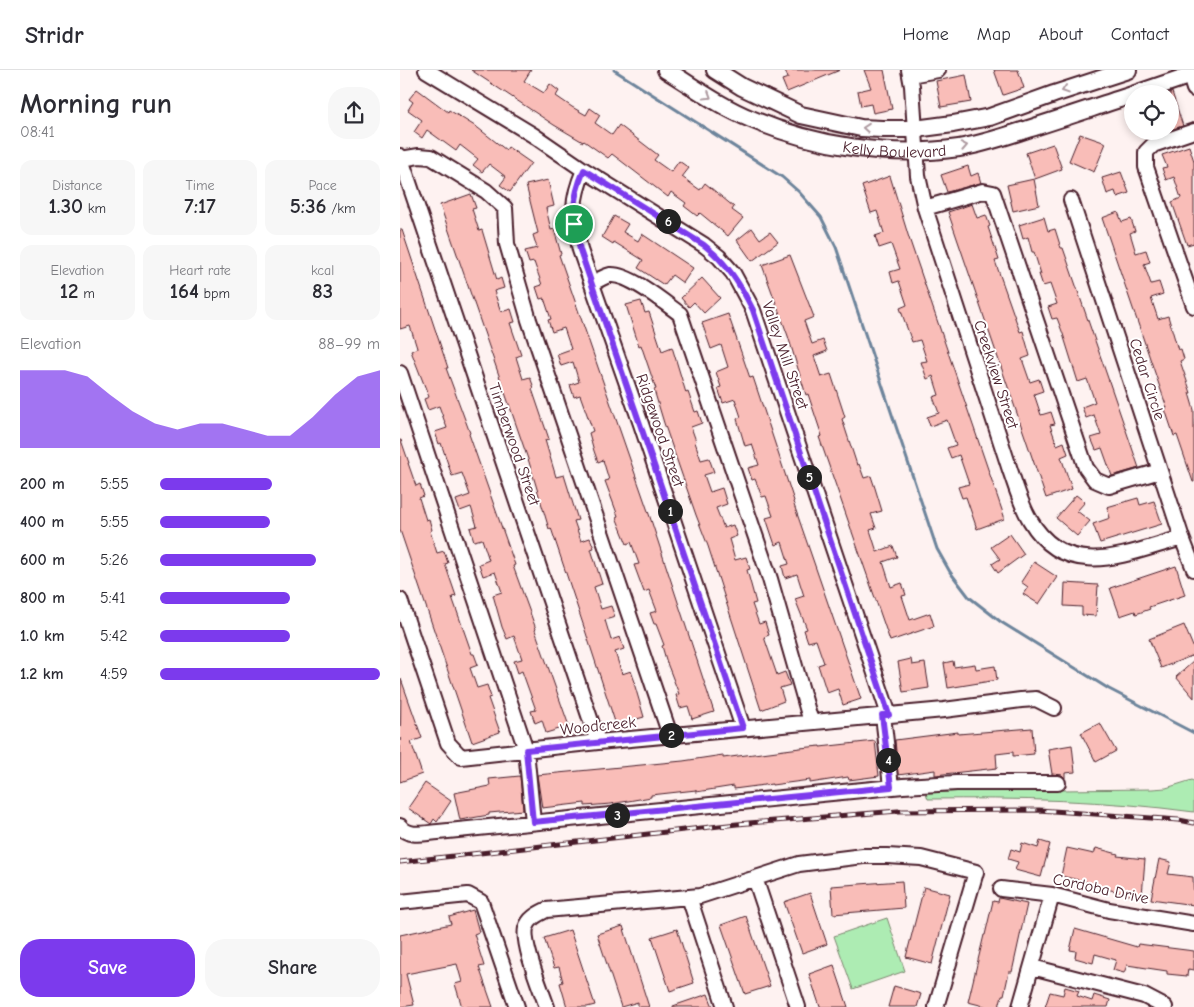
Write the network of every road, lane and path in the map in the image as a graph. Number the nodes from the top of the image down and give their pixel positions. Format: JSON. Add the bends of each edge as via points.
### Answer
{"nodes":[{"id":1,"x":426,"y":70,"type":"edge"},
{"id":2,"x":666,"y":70,"type":"edge"},
{"id":3,"x":715,"y":70,"type":"edge"},
{"id":4,"x":938,"y":70,"type":"edge"},
{"id":5,"x":1128,"y":70,"type":"edge"},
{"id":6,"x":910,"y":72,"type":"edge"},
{"id":7,"x":1191,"y":77,"type":"edge"},
{"id":8,"x":1164,"y":85,"type":"edge"},
{"id":9,"x":1124,"y":97,"type":"edge"},
{"id":10,"x":915,"y":129,"type":"junction"},
{"id":11,"x":1194,"y":131,"type":"edge"},
{"id":12,"x":916,"y":151,"type":"junction"},
{"id":13,"x":400,"y":158,"type":"edge"},
{"id":14,"x":584,"y":170,"type":"junction"},
{"id":15,"x":1071,"y":200,"type":"dead end"},
{"id":16,"x":925,"y":208,"type":"junction"},
{"id":17,"x":592,"y":283,"type":"junction"},
{"id":18,"x":1194,"y":306,"type":"edge"},
{"id":19,"x":400,"y":373,"type":"edge"},
{"id":20,"x":1160,"y":471,"type":"junction"},
{"id":21,"x":1182,"y":538,"type":"junction"},
{"id":22,"x":1194,"y":569,"type":"edge"},
{"id":23,"x":400,"y":600,"type":"edge"},
{"id":24,"x":1054,"y":708,"type":"dead end"},
{"id":25,"x":886,"y":715,"type":"junction"},
{"id":26,"x":811,"y":722,"type":"junction"},
{"id":27,"x":743,"y":728,"type":"junction"},
{"id":28,"x":670,"y":735,"type":"junction"},
{"id":29,"x":598,"y":742,"type":"junction"},
{"id":30,"x":526,"y":750,"type":"junction"},
{"id":31,"x":1058,"y":782,"type":"dead end"},
{"id":32,"x":891,"y":787,"type":"junction"},
{"id":33,"x":533,"y":822,"type":"junction"},
{"id":34,"x":400,"y":826,"type":"edge"},
{"id":35,"x":755,"y":878,"type":"junction"},
{"id":36,"x":1001,"y":889,"type":"dead end"},
{"id":37,"x":1052,"y":895,"type":"junction"},
{"id":38,"x":689,"y":897,"type":"junction"},
{"id":39,"x":400,"y":902,"type":"edge"},
{"id":40,"x":1194,"y":924,"type":"edge"},
{"id":41,"x":1032,"y":967,"type":"junction"},
{"id":42,"x":517,"y":1007,"type":"edge"},
{"id":43,"x":547,"y":1007,"type":"edge"},
{"id":44,"x":725,"y":1007,"type":"edge"},
{"id":45,"x":798,"y":1007,"type":"edge"},
{"id":46,"x":936,"y":1007,"type":"edge"},
{"id":47,"x":1020,"y":1007,"type":"edge"},
{"id":48,"x":1165,"y":1007,"type":"edge"}],
"edges":[{"from":1,"to":14,"type":"street","name":"Valley Mill Street"},
{"from":2,"to":12,"type":"main road","name":"Kelly Boulevard","one_way":true,"via":[[750,119],[816,141],[880,150]]},
{"from":10,"to":3,"type":"main road","name":"Kelly Boulevard","one_way":true,"via":[[861,128],[801,114],[742,87]]},
{"from":4,"to":6,"type":"street"},
{"from":5,"to":10,"type":"main road","name":"Kelly Boulevard","one_way":true,"via":[[990,117]]},
{"from":6,"to":10,"type":"street","name":"Creekview Street"},
{"from":7,"to":8,"type":"main road","name":"Kelly Boulevard"},
{"from":12,"to":9,"type":"main road","name":"Kelly Boulevard","one_way":true,"via":[[959,148],[996,139]]},
{"from":10,"to":12,"type":"street","name":"Creekview Street"},
{"from":11,"to":18,"type":"street","via":[[1152,145],[1146,152],[1146,167]]},
{"from":12,"to":16,"type":"street","name":"Creekview Street"},
{"from":13,"to":28,"type":"street","via":[[431,157],[486,191],[505,208],[507,244],[529,320]]},
{"from":13,"to":29,"type":"street","name":"Timberwood Street"},
{"from":14,"to":17,"type":"street","name":"Ridgewood Street","via":[[573,204],[574,224]]},
{"from":14,"to":25,"type":"street","name":"Valley Mill Street","via":[[704,245],[733,273],[745,293]]},
{"from":15,"to":20,"type":"street","name":"Cedar Circle"},
{"from":16,"to":20,"type":"street","via":[[983,191],[993,193],[1086,468],[1095,480],[1109,486]]},
{"from":16,"to":21,"type":"street","name":"Creekview Street","via":[[1023,508],[1036,530],[1061,553],[1094,560]]},
{"from":17,"to":26,"type":"street","via":[[610,276],[622,278],[653,293],[680,314],[770,579]]},
{"from":17,"to":27,"type":"street","name":"Ridgewood Street"},
{"from":19,"to":30,"type":"street"},
{"from":20,"to":21,"type":"street","name":"Cedar Circle"},
{"from":21,"to":22,"type":"street","name":"Cedar Circle"},
{"from":23,"to":30,"type":"street","name":"Woodcreek","via":[[453,750],[461,757]]},
{"from":24,"to":25,"type":"street","name":"Woodcreek","via":[[1036,699]]},
{"from":25,"to":26,"type":"street","name":"Woodcreek"},
{"from":25,"to":32,"type":"street","name":"Valley Mill Street"},
{"from":26,"to":27,"type":"street","name":"Woodcreek"},
{"from":27,"to":28,"type":"street","name":"Woodcreek"},
{"from":28,"to":29,"type":"street","name":"Woodcreek"},
{"from":29,"to":30,"type":"street","name":"Woodcreek"},
{"from":30,"to":33,"type":"street"},
{"from":31,"to":32,"type":"street"},
{"from":32,"to":33,"type":"street"},
{"from":33,"to":34,"type":"street","via":[[409,834]]},
{"from":35,"to":38,"type":"street"},
{"from":35,"to":45,"type":"street"},
{"from":35,"to":46,"type":"street","via":[[799,864],[863,856],[921,858],[976,872]]},
{"from":36,"to":37,"type":"street","name":"Cordoba Drive"},
{"from":37,"to":40,"type":"street","name":"Cordoba Drive","via":[[1109,910]]},
{"from":37,"to":41,"type":"street"},
{"from":38,"to":43,"type":"street","via":[[546,910],[534,916],[526,926],[525,940]]},
{"from":38,"to":44,"type":"street"},
{"from":39,"to":42,"type":"street","via":[[468,895],[481,902]]},
{"from":41,"to":47,"type":"street"},
{"from":41,"to":48,"type":"street","via":[[1144,996]]}]}
